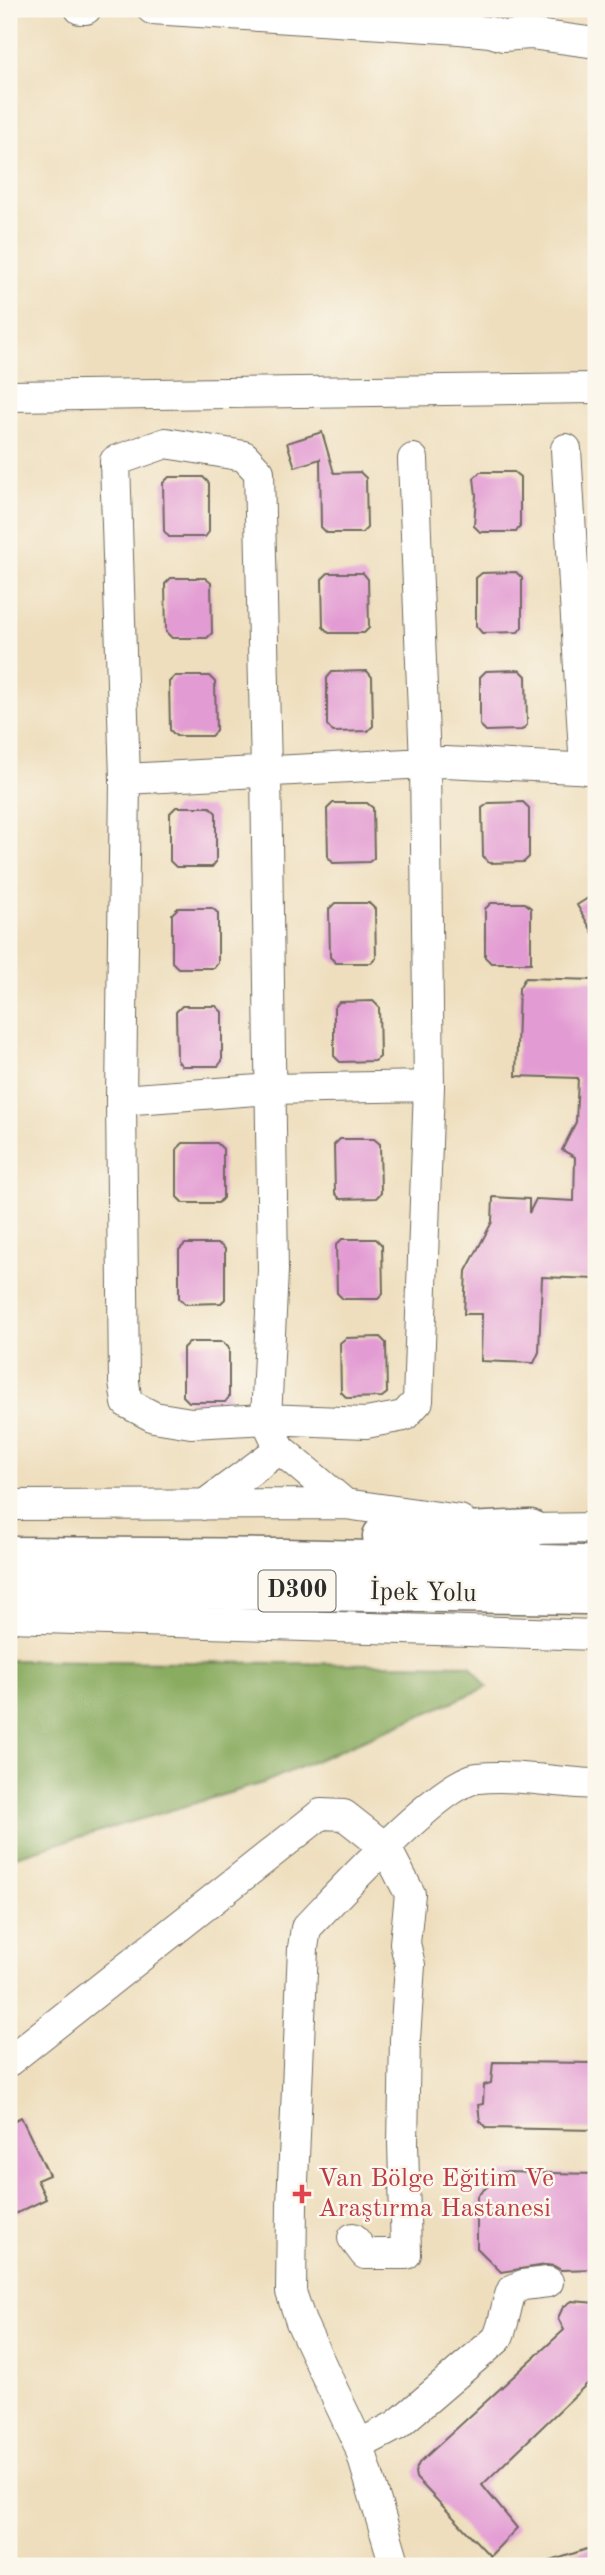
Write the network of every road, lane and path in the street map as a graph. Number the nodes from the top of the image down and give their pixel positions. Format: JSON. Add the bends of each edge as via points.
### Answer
{"nodes":[{"id":1,"x":80,"y":9,"type":"edge"},
{"id":2,"x":86,"y":9,"type":"edge"},
{"id":3,"x":152,"y":9,"type":"edge"},
{"id":4,"x":596,"y":43,"type":"edge"},
{"id":5,"x":596,"y":388,"type":"edge"},
{"id":6,"x":9,"y":396,"type":"edge"},
{"id":7,"x":566,"y":449,"type":"dead end"},
{"id":8,"x":413,"y":459,"type":"dead end"},
{"id":9,"x":425,"y":763,"type":"junction"},
{"id":10,"x":590,"y":769,"type":"edge"},
{"id":11,"x":266,"y":770,"type":"junction"},
{"id":12,"x":125,"y":779,"type":"junction"},
{"id":13,"x":429,"y":1086,"type":"junction"},
{"id":14,"x":270,"y":1089,"type":"junction"},
{"id":15,"x":121,"y":1100,"type":"junction"},
{"id":16,"x":266,"y":1419,"type":"junction"},
{"id":17,"x":280,"y":1449,"type":"junction"},
{"id":18,"x":345,"y":1504,"type":"junction"},
{"id":19,"x":9,"y":1505,"type":"edge"},
{"id":20,"x":204,"y":1505,"type":"junction"},
{"id":21,"x":596,"y":1528,"type":"edge"},
{"id":22,"x":530,"y":1529,"type":"junction"},
{"id":23,"x":9,"y":1540,"type":"edge"},
{"id":24,"x":9,"y":1556,"type":"edge"},
{"id":25,"x":9,"y":1587,"type":"edge"},
{"id":26,"x":9,"y":1617,"type":"edge"},
{"id":27,"x":595,"y":1634,"type":"edge"},
{"id":28,"x":596,"y":1784,"type":"edge"},
{"id":29,"x":386,"y":1848,"type":"junction"},
{"id":30,"x":9,"y":2061,"type":"edge"},
{"id":31,"x":353,"y":2238,"type":"dead end"},
{"id":32,"x":548,"y":2282,"type":"dead end"},
{"id":33,"x":359,"y":2445,"type":"junction"},
{"id":34,"x":398,"y":2566,"type":"edge"}],
"edges":[{"from":1,"to":2,"type":"street"},
{"from":3,"to":4,"type":"street","via":[[460,29],[503,36],[530,34]]},
{"from":5,"to":6,"type":"street"},
{"from":7,"to":10,"type":"street"},
{"from":8,"to":9,"type":"street"},
{"from":9,"to":10,"type":"street"},
{"from":9,"to":11,"type":"street"},
{"from":9,"to":13,"type":"street"},
{"from":11,"to":12,"type":"street"},
{"from":11,"to":12,"type":"street","via":[[259,472],[244,456],[166,443],[115,461]]},
{"from":11,"to":14,"type":"street"},
{"from":12,"to":15,"type":"street"},
{"from":13,"to":14,"type":"street"},
{"from":13,"to":16,"type":"street","via":[[418,1401],[404,1416],[366,1423]]},
{"from":14,"to":15,"type":"street"},
{"from":14,"to":16,"type":"street","via":[[273,1270]]},
{"from":15,"to":16,"type":"street","via":[[127,1404],[154,1417],[191,1423]]},
{"from":16,"to":17,"type":"street"},
{"from":17,"to":18,"type":"street"},
{"from":17,"to":20,"type":"street"},
{"from":18,"to":20,"type":"street"},
{"from":18,"to":22,"type":"street"},
{"from":19,"to":20,"type":"street"},
{"from":21,"to":22,"type":"street"},
{"from":22,"to":23,"type":"highway","via":[[402,1536]]},
{"from":24,"to":25,"type":"highway","name":"İpek Yolu","number":"D300","via":[[285,1558],[584,1580]]},
{"from":26,"to":27,"type":"street"},
{"from":28,"to":29,"type":"street","via":[[476,1778],[433,1803]]},
{"from":29,"to":30,"type":"street","via":[[344,1815],[321,1814]]},
{"from":29,"to":31,"type":"street","via":[[410,1894],[405,1943],[410,1965],[403,2142],[406,2254],[365,2254]]},
{"from":29,"to":33,"type":"street","via":[[306,1928],[303,1948],[291,2292]]},
{"from":32,"to":33,"type":"street","via":[[512,2290],[497,2339],[397,2425]]},
{"from":33,"to":34,"type":"street"}]}
